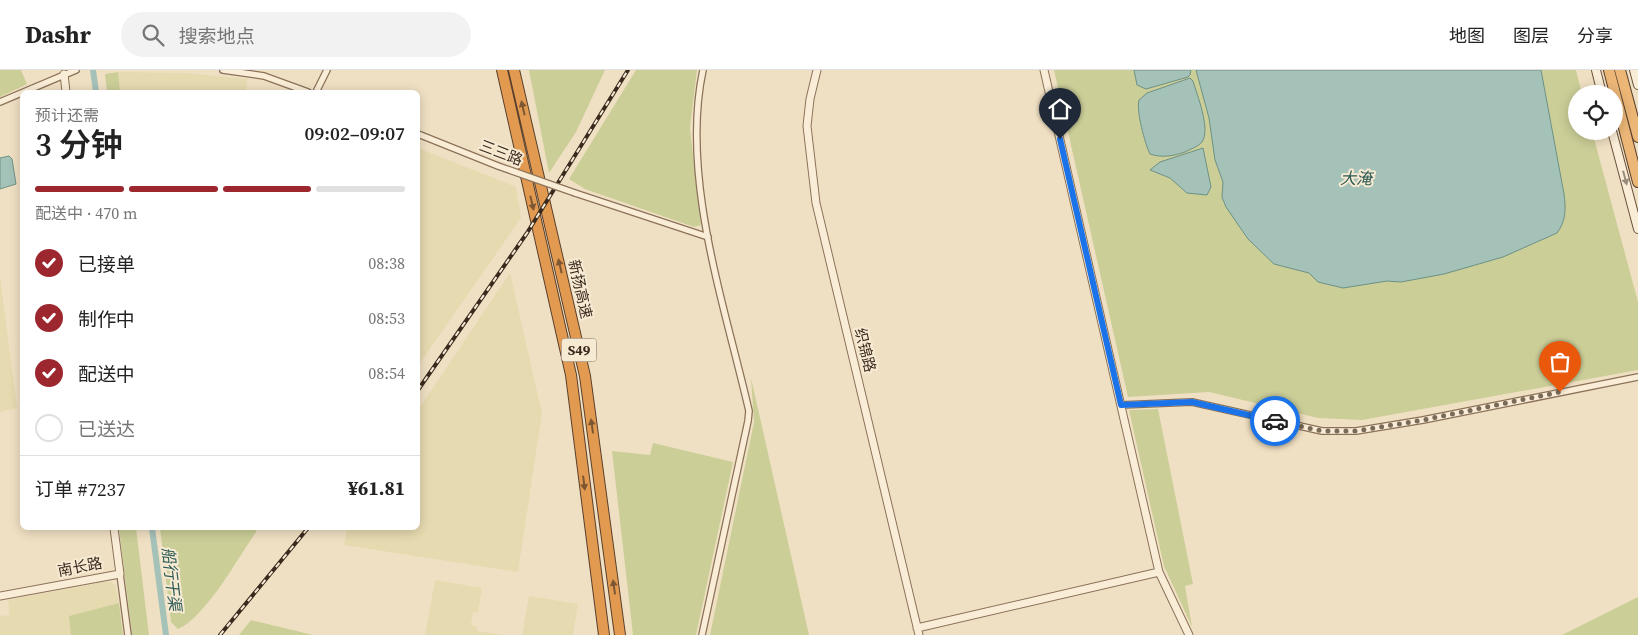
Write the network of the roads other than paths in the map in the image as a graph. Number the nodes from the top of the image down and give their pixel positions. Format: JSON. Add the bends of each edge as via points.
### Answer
{"nodes":[{"id":1,"x":76,"y":70,"type":"edge"},
{"id":2,"x":223,"y":70,"type":"edge"},
{"id":3,"x":327,"y":70,"type":"edge"},
{"id":4,"x":502,"y":70,"type":"edge"},
{"id":5,"x":514,"y":70,"type":"edge"},
{"id":6,"x":703,"y":70,"type":"edge"},
{"id":7,"x":817,"y":70,"type":"edge"},
{"id":8,"x":1044,"y":70,"type":"edge"},
{"id":9,"x":1596,"y":70,"type":"edge"},
{"id":10,"x":1609,"y":70,"type":"edge"},
{"id":11,"x":1620,"y":70,"type":"edge"},
{"id":12,"x":1634,"y":70,"type":"edge"},
{"id":13,"x":64,"y":72,"type":"edge"},
{"id":14,"x":1600,"y":85,"type":"edge"},
{"id":15,"x":1638,"y":85,"type":"edge"},
{"id":16,"x":26,"y":90,"type":"edge"},
{"id":17,"x":66,"y":90,"type":"edge"},
{"id":18,"x":302,"y":90,"type":"edge"},
{"id":19,"x":317,"y":90,"type":"edge"},
{"id":20,"x":20,"y":93,"type":"edge"},
{"id":21,"x":0,"y":102,"type":"edge"},
{"id":22,"x":420,"y":135,"type":"edge"},
{"id":23,"x":1638,"y":137,"type":"edge"},
{"id":24,"x":1614,"y":140,"type":"edge"},
{"id":25,"x":1638,"y":182,"type":"edge"},
{"id":26,"x":1638,"y":229,"type":"edge"},
{"id":27,"x":708,"y":237,"type":"junction"},
{"id":28,"x":1638,"y":376,"type":"edge"},
{"id":29,"x":1121,"y":405,"type":"junction"},
{"id":30,"x":114,"y":530,"type":"edge"},
{"id":31,"x":1159,"y":572,"type":"junction"},
{"id":32,"x":120,"y":574,"type":"junction"},
{"id":33,"x":0,"y":596,"type":"edge"},
{"id":34,"x":918,"y":631,"type":"edge"},
{"id":35,"x":128,"y":635,"type":"edge"},
{"id":36,"x":604,"y":635,"type":"edge"},
{"id":37,"x":620,"y":635,"type":"edge"},
{"id":38,"x":702,"y":635,"type":"edge"},
{"id":39,"x":1189,"y":635,"type":"edge"}],
"edges":[{"from":1,"to":13,"type":"street"},
{"from":2,"to":18,"type":"street","via":[[264,76]]},
{"from":3,"to":19,"type":"street"},
{"from":4,"to":36,"type":"highway","name":"新扬高速","number":"S49","one_way":true,"via":[[570,375]]},
{"from":37,"to":5,"type":"highway","name":"新扬高速","number":"S49","one_way":true,"via":[[585,376]]},
{"from":6,"to":27,"type":"street","via":[[696,129]]},
{"from":7,"to":34,"type":"street","name":"织锦路","via":[[810,98],[807,140],[816,203]]},
{"from":8,"to":29,"type":"street"},
{"from":9,"to":14,"type":"main road"},
{"from":10,"to":25,"type":"highway"},
{"from":11,"to":23,"type":"highway"},
{"from":12,"to":15,"type":"main road"},
{"from":13,"to":16,"type":"street"},
{"from":13,"to":17,"type":"street"},
{"from":20,"to":21,"type":"street"},
{"from":22,"to":27,"type":"street","name":"三三路","bridge":true,"via":[[498,166]]},
{"from":24,"to":26,"type":"main road","one_way":true},
{"from":27,"to":38,"type":"street","via":[[748,421]]},
{"from":28,"to":29,"type":"street","via":[[1356,431],[1322,431],[1192,402]]},
{"from":29,"to":31,"type":"street"},
{"from":30,"to":32,"type":"street","name":"南长路"},
{"from":31,"to":34,"type":"street"},
{"from":31,"to":39,"type":"street"},
{"from":32,"to":33,"type":"street","name":"南长路"},
{"from":32,"to":35,"type":"street"}]}
